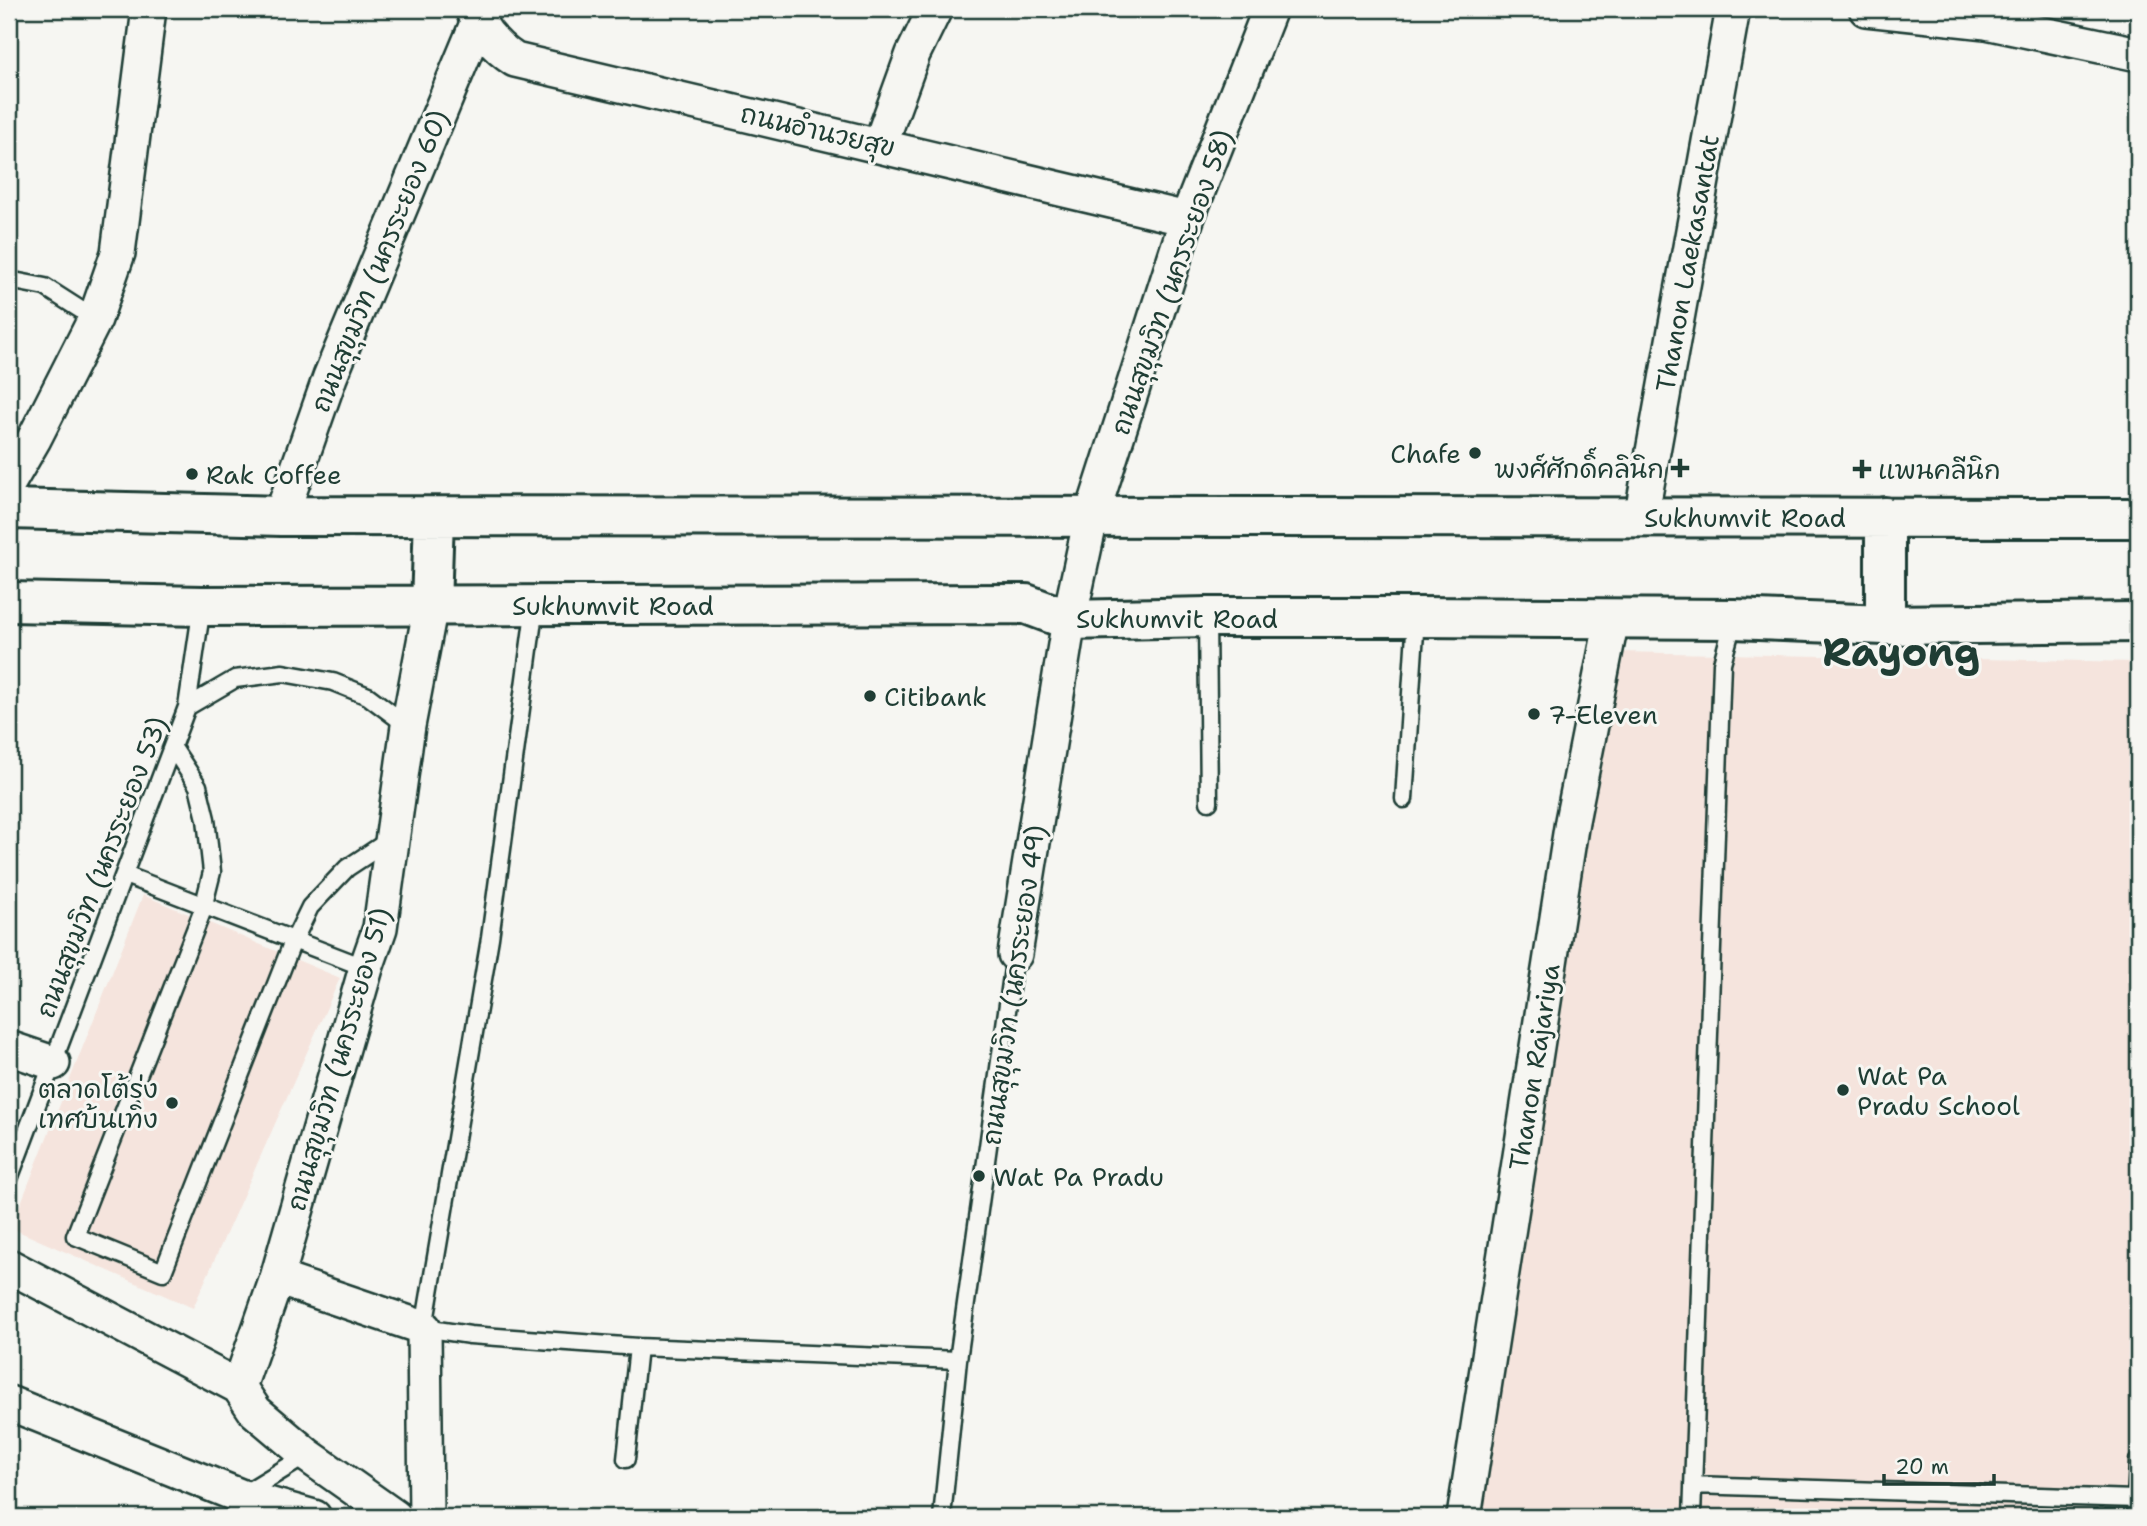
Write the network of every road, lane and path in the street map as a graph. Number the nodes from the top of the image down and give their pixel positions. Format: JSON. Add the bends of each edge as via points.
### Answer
{"nodes":[{"id":1,"x":149,"y":9,"type":"edge"},
{"id":2,"x":935,"y":9,"type":"edge"},
{"id":3,"x":1270,"y":9,"type":"edge"},
{"id":4,"x":1733,"y":9,"type":"edge"},
{"id":5,"x":1866,"y":9,"type":"edge"},
{"id":6,"x":477,"y":13,"type":"edge"},
{"id":7,"x":2138,"y":54,"type":"edge"},
{"id":8,"x":880,"y":145,"type":"junction"},
{"id":9,"x":1187,"y":219,"type":"junction"},
{"id":10,"x":9,"y":279,"type":"edge"},
{"id":11,"x":95,"y":320,"type":"junction"},
{"id":12,"x":9,"y":482,"type":"edge"},
{"id":13,"x":9,"y":509,"type":"edge"},
{"id":14,"x":281,"y":516,"type":"junction"},
{"id":15,"x":434,"y":516,"type":"junction"},
{"id":16,"x":1885,"y":517,"type":"junction"},
{"id":17,"x":1091,"y":518,"type":"junction"},
{"id":18,"x":1641,"y":518,"type":"junction"},
{"id":19,"x":2138,"y":518,"type":"edge"},
{"id":20,"x":9,"y":603,"type":"edge"},
{"id":21,"x":431,"y":605,"type":"junction"},
{"id":22,"x":535,"y":605,"type":"junction"},
{"id":23,"x":202,"y":606,"type":"junction"},
{"id":24,"x":1207,"y":617,"type":"junction"},
{"id":25,"x":1416,"y":617,"type":"junction"},
{"id":26,"x":1612,"y":619,"type":"junction"},
{"id":27,"x":1734,"y":619,"type":"junction"},
{"id":28,"x":1069,"y":620,"type":"junction"},
{"id":29,"x":2138,"y":622,"type":"edge"},
{"id":30,"x":1885,"y":625,"type":"junction"},
{"id":31,"x":187,"y":706,"type":"junction"},
{"id":32,"x":408,"y":726,"type":"junction"},
{"id":33,"x":173,"y":748,"type":"junction"},
{"id":34,"x":1404,"y":799,"type":"dead end"},
{"id":35,"x":1209,"y":802,"type":"dead end"},
{"id":36,"x":392,"y":838,"type":"junction"},
{"id":37,"x":125,"y":875,"type":"junction"},
{"id":38,"x":1016,"y":954,"type":"joint"},
{"id":39,"x":366,"y":968,"type":"junction"},
{"id":40,"x":9,"y":1048,"type":"edge"},
{"id":41,"x":53,"y":1063,"type":"junction"},
{"id":42,"x":9,"y":1179,"type":"edge"},
{"id":43,"x":9,"y":1266,"type":"edge"},
{"id":44,"x":277,"y":1278,"type":"junction"},
{"id":45,"x":424,"y":1328,"type":"junction"},
{"id":46,"x":638,"y":1346,"type":"junction"},
{"id":47,"x":958,"y":1360,"type":"junction"},
{"id":48,"x":239,"y":1387,"type":"junction"},
{"id":49,"x":9,"y":1403,"type":"edge"},
{"id":50,"x":307,"y":1455,"type":"junction"},
{"id":51,"x":626,"y":1459,"type":"dead end"},
{"id":52,"x":2138,"y":1461,"type":"edge"},
{"id":53,"x":1693,"y":1485,"type":"junction"},
{"id":54,"x":2136,"y":1499,"type":"junction"},
{"id":55,"x":237,"y":1507,"type":"edge"},
{"id":56,"x":314,"y":1517,"type":"edge"},
{"id":57,"x":395,"y":1517,"type":"edge"},
{"id":58,"x":426,"y":1517,"type":"edge"},
{"id":59,"x":942,"y":1517,"type":"edge"},
{"id":60,"x":1464,"y":1517,"type":"edge"},
{"id":61,"x":1692,"y":1517,"type":"edge"},
{"id":62,"x":2135,"y":1517,"type":"edge"}],
"edges":[{"from":1,"to":11,"type":"street","via":[[118,253]]},
{"from":2,"to":8,"type":"street","via":[[913,54]]},
{"from":3,"to":9,"type":"street","name":"ถนนสุขุมวิท (นครระยอง 58)"},
{"from":4,"to":18,"type":"street","name":"Thanon Laekasantat"},
{"from":5,"to":7,"type":"street","via":[[1986,22]]},
{"from":6,"to":8,"type":"street","name":"ถนนอำนวยสุข","via":[[499,50],[515,60]]},
{"from":6,"to":14,"type":"street","name":"ถนนสุขุมวิท (นครระยอง 60)","via":[[330,377]]},
{"from":8,"to":9,"type":"street","name":"ถนนอำนวยสุข"},
{"from":9,"to":17,"type":"street","name":"ถนนสุขุมวิท (นครระยอง 58)"},
{"from":10,"to":11,"type":"lane","via":[[45,287]]},
{"from":11,"to":12,"type":"street"},
{"from":13,"to":14,"type":"main road","name":"Sukhumvit Road"},
{"from":14,"to":15,"type":"main road","name":"Sukhumvit Road"},
{"from":15,"to":17,"type":"main road","name":"Sukhumvit Road"},
{"from":15,"to":21,"type":"main road","name":"ถนนสุขุมวิท (นครระยอง 51)"},
{"from":16,"to":18,"type":"main road","name":"Sukhumvit Road"},
{"from":16,"to":19,"type":"main road","name":"Sukhumvit Road"},
{"from":16,"to":30,"type":"main road"},
{"from":17,"to":18,"type":"main road","name":"Sukhumvit Road"},
{"from":17,"to":28,"type":"street","name":"ถนนสุขุมวิท (นครระยอง 58)"},
{"from":20,"to":23,"type":"main road","name":"Sukhumvit Road"},
{"from":21,"to":22,"type":"main road","name":"Sukhumvit Road"},
{"from":21,"to":23,"type":"main road","name":"Sukhumvit Road"},
{"from":21,"to":32,"type":"street","name":"ถนนสุขุมวิท (นครระยอง 51)"},
{"from":22,"to":28,"type":"main road","name":"Sukhumvit Road","via":[[1026,604]]},
{"from":22,"to":45,"type":"lane","via":[[490,938]]},
{"from":23,"to":31,"type":"lane","name":"ถนนสุขุมวิท (นครระยอง 53)"},
{"from":24,"to":25,"type":"main road","name":"Sukhumvit Road"},
{"from":24,"to":28,"type":"main road","name":"Sukhumvit Road"},
{"from":24,"to":35,"type":"lane"},
{"from":25,"to":26,"type":"main road","name":"Sukhumvit Road"},
{"from":25,"to":34,"type":"lane"},
{"from":26,"to":27,"type":"main road","name":"Sukhumvit Road"},
{"from":26,"to":60,"type":"street","name":"Thanon Rajariya","via":[[1572,821]]},
{"from":27,"to":30,"type":"main road","name":"Sukhumvit Road"},
{"from":27,"to":53,"type":"lane","via":[[1722,663]]},
{"from":28,"to":38,"type":"street","name":"ถนนสุขุมวิท (นครระยอง 49)"},
{"from":29,"to":30,"type":"main road","name":"Sukhumvit Road"},
{"from":31,"to":32,"type":"lane","via":[[236,679],[283,673],[334,682],[368,696]]},
{"from":31,"to":33,"type":"lane","name":"ถนนสุขุมวิท (นครระยอง 53)"},
{"from":32,"to":36,"type":"street","name":"ถนนสุขุมวิท (นครระยอง 51)"},
{"from":33,"to":36,"type":"lane","via":[[198,786],[212,872],[202,912],[75,1236],[100,1247],[163,1272],[310,907],[346,868]]},
{"from":33,"to":37,"type":"lane","name":"ถนนสุขุมวิท (นครระยอง 53)"},
{"from":36,"to":39,"type":"street","name":"ถนนสุขุมวิท (นครระยอง 51)","via":[[380,928]]},
{"from":37,"to":39,"type":"lane"},
{"from":37,"to":41,"type":"lane","name":"ถนนสุขุมวิท (นครระยอง 53)"},
{"from":38,"to":47,"type":"lane","name":"ถนนสุขุมวิท (นครระยอง 49)"},
{"from":39,"to":44,"type":"street","name":"ถนนสุขุมวิท (นครระยอง 51)"},
{"from":40,"to":41,"type":"street"},
{"from":41,"to":42,"type":"lane","name":"ถนนสุขุมวิท (นครระยอง 53)"},
{"from":43,"to":48,"type":"street"},
{"from":44,"to":45,"type":"street"},
{"from":44,"to":48,"type":"street","name":"ถนนสุขุมวิท (นครระยอง 51)"},
{"from":45,"to":46,"type":"lane"},
{"from":45,"to":58,"type":"street"},
{"from":46,"to":47,"type":"lane"},
{"from":46,"to":51,"type":"lane"},
{"from":47,"to":59,"type":"lane","name":"ถนนสุขุมวิท (นครระยอง 49)"},
{"from":48,"to":50,"type":"street","via":[[255,1411]]},
{"from":49,"to":55,"type":"street"},
{"from":50,"to":55,"type":"lane"},
{"from":50,"to":57,"type":"street"},
{"from":52,"to":54,"type":"lane"},
{"from":53,"to":54,"type":"lane"},
{"from":53,"to":61,"type":"lane"},
{"from":54,"to":62,"type":"lane"},
{"from":55,"to":56,"type":"street"}]}
